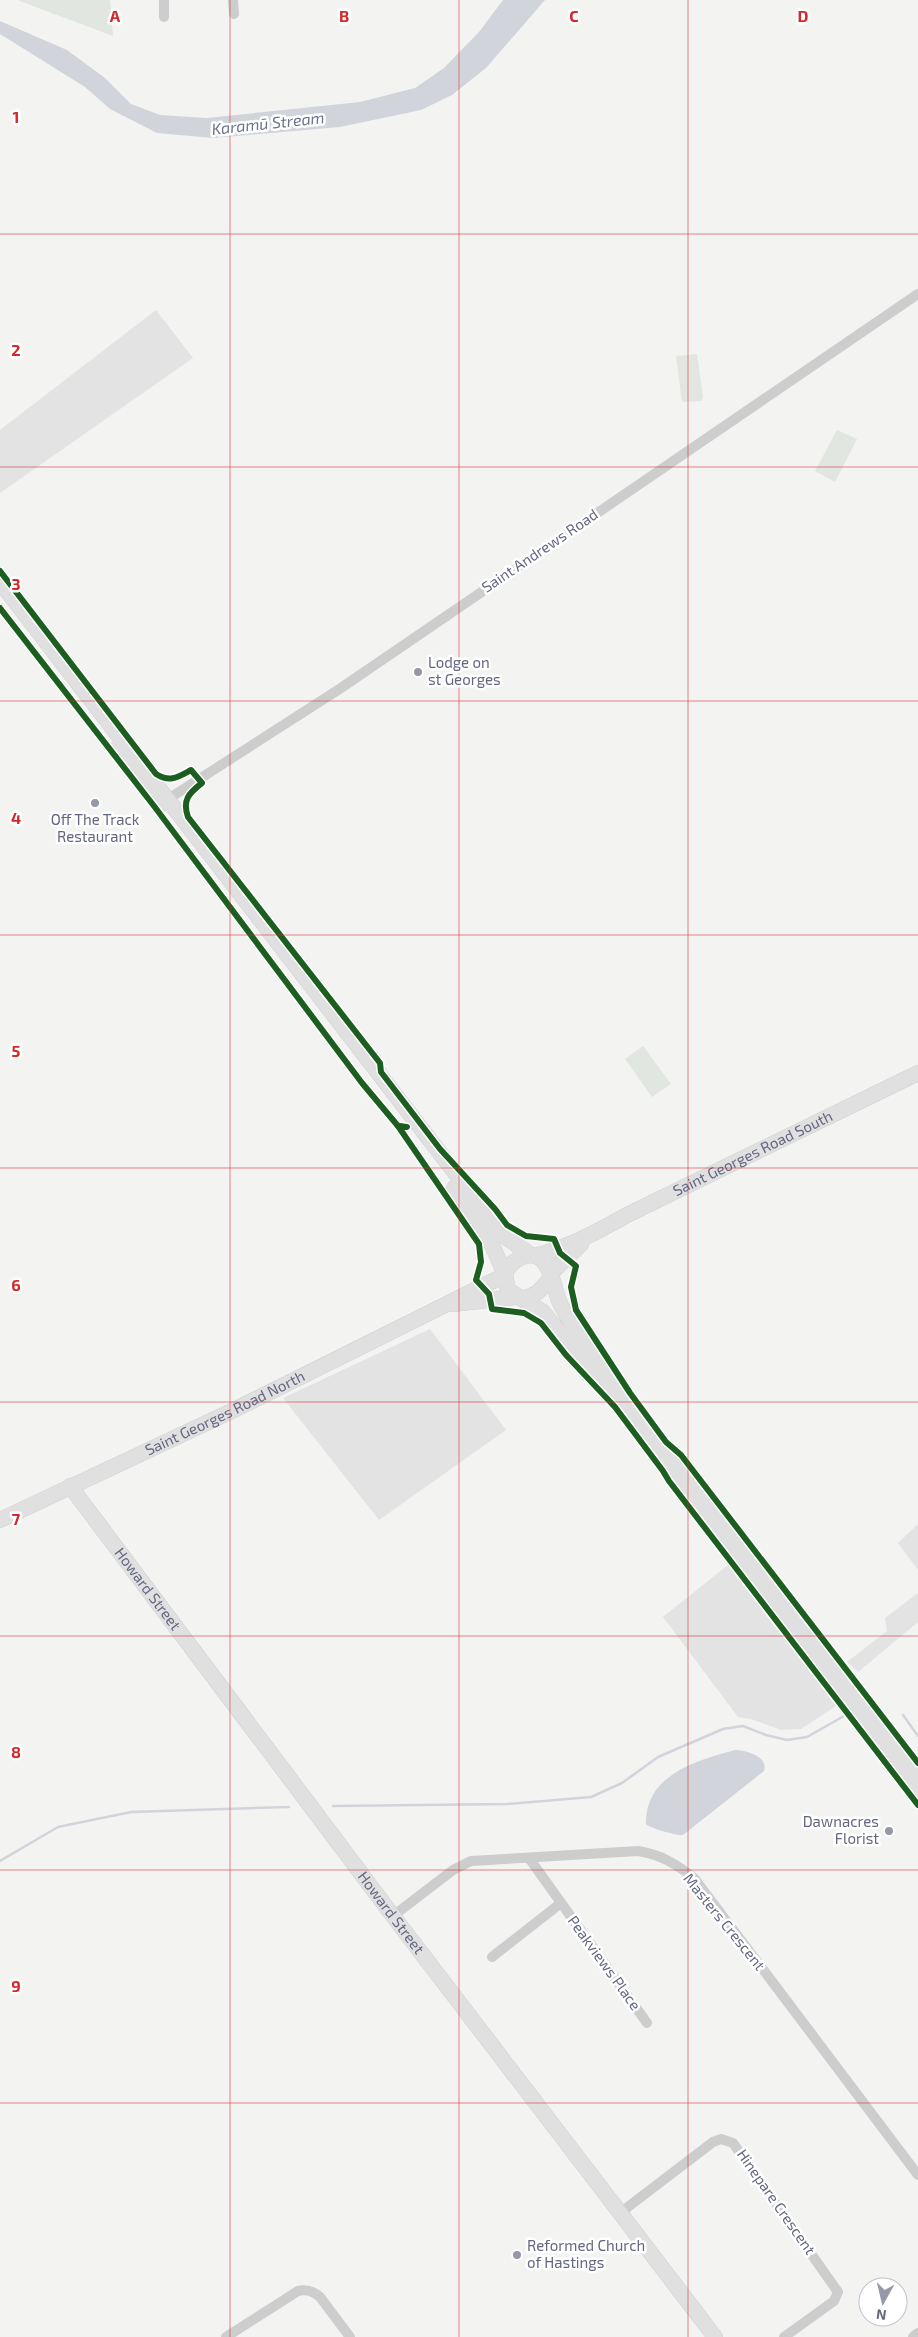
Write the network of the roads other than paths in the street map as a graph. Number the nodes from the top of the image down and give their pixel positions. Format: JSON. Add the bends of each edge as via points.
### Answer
{"nodes":[{"id":1,"x":164,"y":0,"type":"edge"},
{"id":2,"x":232,"y":0,"type":"edge"},
{"id":3,"x":234,"y":14,"type":"dead end"},
{"id":4,"x":164,"y":17,"type":"dead end"},
{"id":5,"x":918,"y":294,"type":"edge"},
{"id":6,"x":0,"y":582,"type":"edge"},
{"id":7,"x":0,"y":598,"type":"edge"},
{"id":8,"x":164,"y":802,"type":"junction"},
{"id":9,"x":918,"y":1073,"type":"edge"},
{"id":10,"x":589,"y":1236,"type":"junction"},
{"id":11,"x":533,"y":1255,"type":"junction"},
{"id":12,"x":505,"y":1275,"type":"junction"},
{"id":13,"x":550,"y":1276,"type":"junction"},
{"id":14,"x":518,"y":1297,"type":"junction"},
{"id":15,"x":449,"y":1304,"type":"junction"},
{"id":16,"x":70,"y":1486,"type":"junction"},
{"id":17,"x":0,"y":1520,"type":"edge"},
{"id":18,"x":918,"y":1779,"type":"edge"},
{"id":19,"x":918,"y":1794,"type":"edge"},
{"id":20,"x":529,"y":1858,"type":"junction"},
{"id":21,"x":561,"y":1903,"type":"junction"},
{"id":22,"x":393,"y":1916,"type":"junction"},
{"id":23,"x":492,"y":1957,"type":"dead end"},
{"id":24,"x":647,"y":2023,"type":"dead end"},
{"id":25,"x":918,"y":2175,"type":"edge"},
{"id":26,"x":620,"y":2213,"type":"junction"},
{"id":27,"x":918,"y":2333,"type":"edge"},
{"id":28,"x":226,"y":2337,"type":"edge"},
{"id":29,"x":350,"y":2337,"type":"edge"},
{"id":30,"x":714,"y":2337,"type":"edge"},
{"id":31,"x":784,"y":2337,"type":"edge"},
{"id":32,"x":913,"y":2337,"type":"edge"}],
"edges":[{"from":1,"to":4,"type":"street"},
{"from":2,"to":3,"type":"street"},
{"from":5,"to":8,"type":"street","name":"Saint Andrews Road","via":[[342,688]]},
{"from":6,"to":8,"type":"main road"},
{"from":7,"to":8,"type":"main road"},
{"from":8,"to":11,"type":"main road","via":[[504,1236]]},
{"from":8,"to":12,"type":"main road","via":[[458,1193],[492,1245]]},
{"from":9,"to":10,"type":"main road","name":"Saint Georges Road South"},
{"from":10,"to":11,"type":"main road","name":"Saint Georges Road South","via":[[565,1247]]},
{"from":10,"to":13,"type":"main road","name":"Saint Georges Road South"},
{"from":11,"to":12,"type":"main road","via":[[517,1260]]},
{"from":11,"to":13,"type":"main road","via":[[546,1264]]},
{"from":12,"to":14,"type":"main road","via":[[508,1290]]},
{"from":12,"to":15,"type":"main road","name":"Saint Georges Road North"},
{"from":13,"to":14,"type":"main road","via":[[538,1293]]},
{"from":13,"to":18,"type":"main road","via":[[569,1320],[592,1353]]},
{"from":14,"to":15,"type":"main road","name":"Saint Georges Road North"},
{"from":14,"to":19,"type":"main road","via":[[543,1312],[588,1366]]},
{"from":15,"to":16,"type":"main road","name":"Saint Georges Road North"},
{"from":16,"to":17,"type":"main road","name":"Saint Georges Road North"},
{"from":16,"to":22,"type":"main road","name":"Howard Street"},
{"from":20,"to":21,"type":"street","name":"Peakviews Place"},
{"from":20,"to":22,"type":"street","name":"Masters Crescent","via":[[471,1861],[453,1870]]},
{"from":20,"to":25,"type":"street","name":"Masters Crescent","via":[[638,1851],[656,1854],[673,1862],[694,1878]]},
{"from":21,"to":23,"type":"street","name":"Peakviews Place"},
{"from":21,"to":24,"type":"street","name":"Peakviews Place"},
{"from":22,"to":26,"type":"main road","name":"Howard Street"},
{"from":26,"to":30,"type":"main road","name":"Howard Street"},
{"from":26,"to":31,"type":"street","name":"Hinepare Crescent","via":[[713,2142],[721,2139],[733,2142],[838,2292],[834,2301]]},
{"from":27,"to":32,"type":"street"},
{"from":28,"to":29,"type":"street","via":[[298,2291],[310,2291],[324,2302]]}]}
